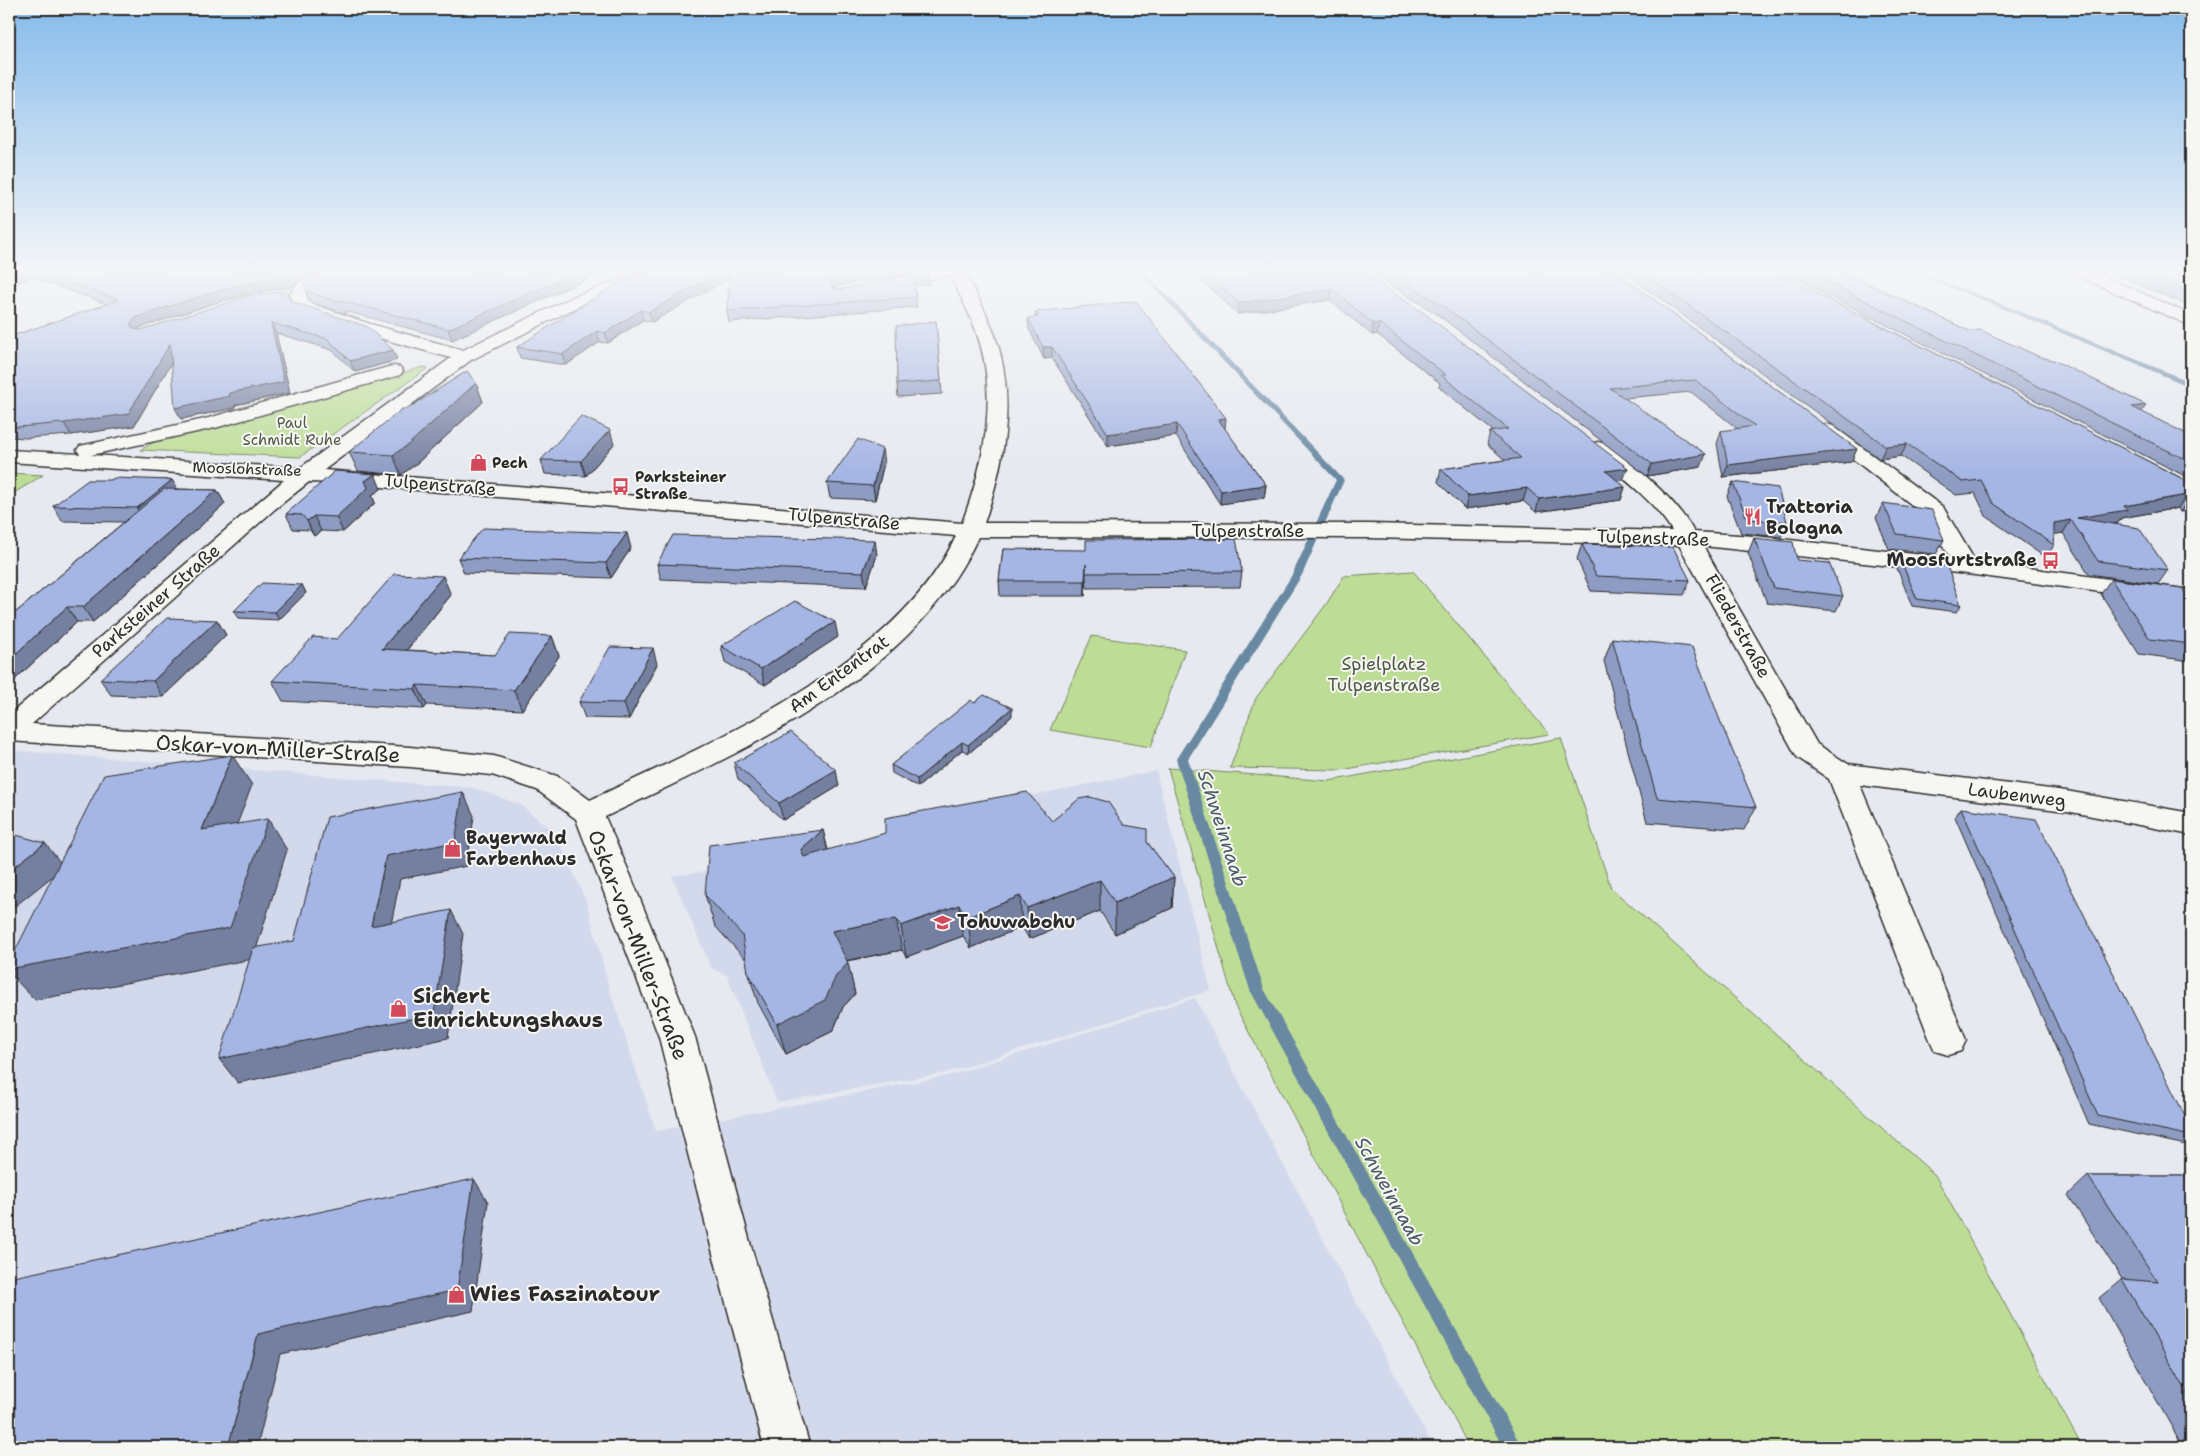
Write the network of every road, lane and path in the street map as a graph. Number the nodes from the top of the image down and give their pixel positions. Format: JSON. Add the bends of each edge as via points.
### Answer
{"nodes":[{"id":1,"x":403,"y":339,"type":"edge"},
{"id":2,"x":497,"y":339,"type":"edge"},
{"id":3,"x":988,"y":339,"type":"edge"},
{"id":4,"x":465,"y":356,"type":"junction"},
{"id":5,"x":394,"y":371,"type":"dead end"},
{"id":6,"x":1811,"y":418,"type":"edge"},
{"id":7,"x":1581,"y":435,"type":"edge"},
{"id":8,"x":9,"y":456,"type":"edge"},
{"id":9,"x":48,"y":458,"type":"junction"},
{"id":10,"x":304,"y":474,"type":"junction"},
{"id":11,"x":969,"y":530,"type":"junction"},
{"id":12,"x":1689,"y":538,"type":"junction"},
{"id":13,"x":1967,"y":567,"type":"junction"},
{"id":14,"x":2191,"y":597,"type":"edge"},
{"id":15,"x":9,"y":731,"type":"edge"},
{"id":16,"x":1841,"y":773,"type":"junction"},
{"id":17,"x":588,"y":813,"type":"junction"},
{"id":18,"x":2191,"y":824,"type":"edge"},
{"id":19,"x":1948,"y":1040,"type":"dead end"},
{"id":20,"x":787,"y":1447,"type":"edge"}],
"edges":[{"from":1,"to":4,"type":"street"},
{"from":2,"to":4,"type":"street","name":"Mooslohstraße"},
{"from":3,"to":11,"type":"street","name":"Am Ententrat","via":[[996,383],[996,430],[978,510]]},
{"from":4,"to":10,"type":"street","name":"Mooslohstraße"},
{"from":5,"to":9,"type":"street","name":"Mooslohstraße","via":[[208,424]]},
{"from":6,"to":13,"type":"street","via":[[1935,512]]},
{"from":7,"to":12,"type":"street","name":"Fliederstraße","via":[[1633,476],[1676,518]]},
{"from":8,"to":9,"type":"street","name":"Mooslohstraße"},
{"from":9,"to":10,"type":"street","name":"Mooslohstraße"},
{"from":10,"to":11,"type":"street","name":"Tulpenstraße"},
{"from":10,"to":15,"type":"street","name":"Parksteiner Straße"},
{"from":11,"to":12,"type":"street","name":"Tulpenstraße","via":[[1370,531]]},
{"from":11,"to":17,"type":"street","name":"Am Ententrat","via":[[963,546],[930,596],[883,646],[780,717]]},
{"from":12,"to":13,"type":"street","name":"Tulpenstraße"},
{"from":12,"to":16,"type":"street","name":"Fliederstraße","via":[[1807,750]]},
{"from":13,"to":14,"type":"street","name":"Tulpenstraße"},
{"from":15,"to":17,"type":"street","name":"Oskar-von-Miller-Straße","via":[[410,757],[494,766],[547,783]]},
{"from":16,"to":18,"type":"street","name":"Laubenweg","via":[[2066,801]]},
{"from":16,"to":19,"type":"street"},
{"from":17,"to":20,"type":"street","name":"Oskar-von-Miller-Straße","via":[[676,1037]]}]}
